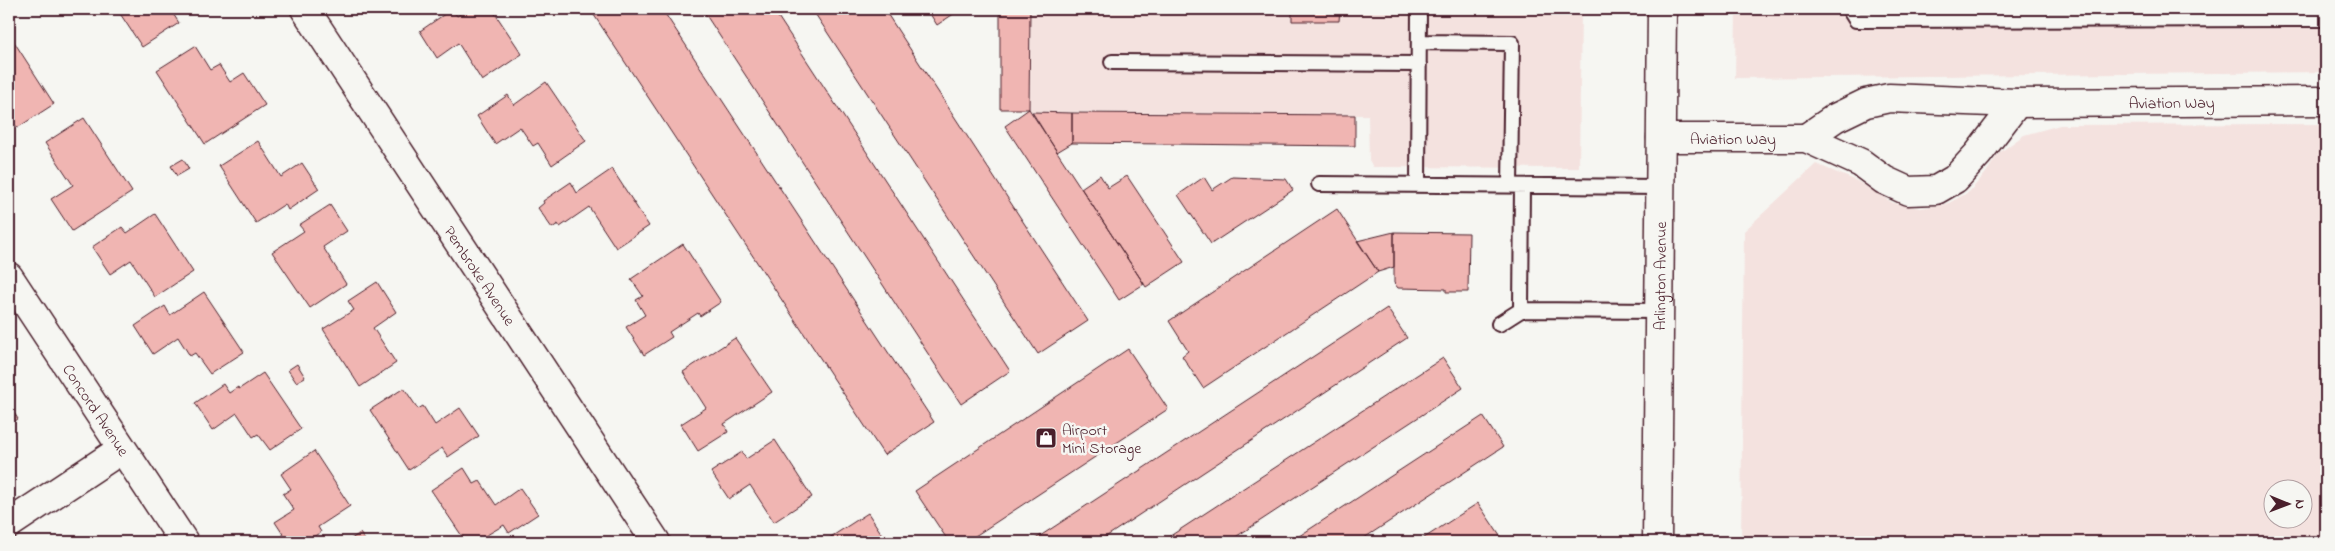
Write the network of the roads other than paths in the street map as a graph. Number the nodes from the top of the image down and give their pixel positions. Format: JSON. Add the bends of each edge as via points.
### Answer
{"nodes":[{"id":1,"x":305,"y":9,"type":"edge"},
{"id":2,"x":1419,"y":9,"type":"edge"},
{"id":3,"x":1662,"y":9,"type":"edge"},
{"id":4,"x":1849,"y":9,"type":"edge"},
{"id":5,"x":2006,"y":14,"type":"edge"},
{"id":6,"x":2318,"y":16,"type":"edge"},
{"id":7,"x":1419,"y":42,"type":"junction"},
{"id":8,"x":1112,"y":62,"type":"dead end"},
{"id":9,"x":1419,"y":64,"type":"junction"},
{"id":10,"x":2326,"y":101,"type":"edge"},
{"id":11,"x":2017,"y":103,"type":"junction"},
{"id":12,"x":1661,"y":138,"type":"junction"},
{"id":13,"x":1806,"y":138,"type":"junction"},
{"id":14,"x":1319,"y":184,"type":"dead end"},
{"id":15,"x":1418,"y":185,"type":"junction"},
{"id":16,"x":1516,"y":186,"type":"junction"},
{"id":17,"x":1661,"y":187,"type":"junction"},
{"id":18,"x":9,"y":277,"type":"edge"},
{"id":19,"x":1521,"y":310,"type":"junction"},
{"id":20,"x":1659,"y":311,"type":"junction"},
{"id":21,"x":1499,"y":324,"type":"dead end"},
{"id":22,"x":122,"y":449,"type":"junction"},
{"id":23,"x":9,"y":524,"type":"edge"},
{"id":24,"x":184,"y":542,"type":"edge"},
{"id":25,"x":656,"y":542,"type":"edge"},
{"id":26,"x":1657,"y":542,"type":"edge"}],
"edges":[{"from":1,"to":25,"type":"street","name":"Pembroke Avenue"},
{"from":2,"to":7,"type":"lane"},
{"from":3,"to":12,"type":"street","name":"Arlington Avenue"},
{"from":4,"to":5,"type":"lane","via":[[1856,20]]},
{"from":5,"to":6,"type":"lane"},
{"from":7,"to":9,"type":"lane"},
{"from":7,"to":16,"type":"lane","via":[[1512,43]]},
{"from":8,"to":9,"type":"lane"},
{"from":9,"to":15,"type":"lane"},
{"from":10,"to":11,"type":"street","name":"Aviation Way"},
{"from":11,"to":13,"type":"street","name":"Aviation Way","via":[[1890,98],[1866,103],[1835,118]]},
{"from":11,"to":13,"type":"street","name":"Aviation Way","via":[[1955,179],[1936,190],[1908,191],[1884,180],[1861,162]]},
{"from":12,"to":13,"type":"street","name":"Aviation Way"},
{"from":12,"to":17,"type":"street","name":"Arlington Avenue"},
{"from":14,"to":15,"type":"lane"},
{"from":15,"to":16,"type":"lane"},
{"from":16,"to":17,"type":"lane"},
{"from":16,"to":19,"type":"lane"},
{"from":17,"to":20,"type":"street","name":"Arlington Avenue"},
{"from":18,"to":22,"type":"street","name":"Concord Avenue"},
{"from":19,"to":20,"type":"lane"},
{"from":19,"to":21,"type":"lane"},
{"from":20,"to":26,"type":"street","name":"Arlington Avenue"},
{"from":22,"to":23,"type":"street"},
{"from":22,"to":24,"type":"street","name":"Concord Avenue"}]}
